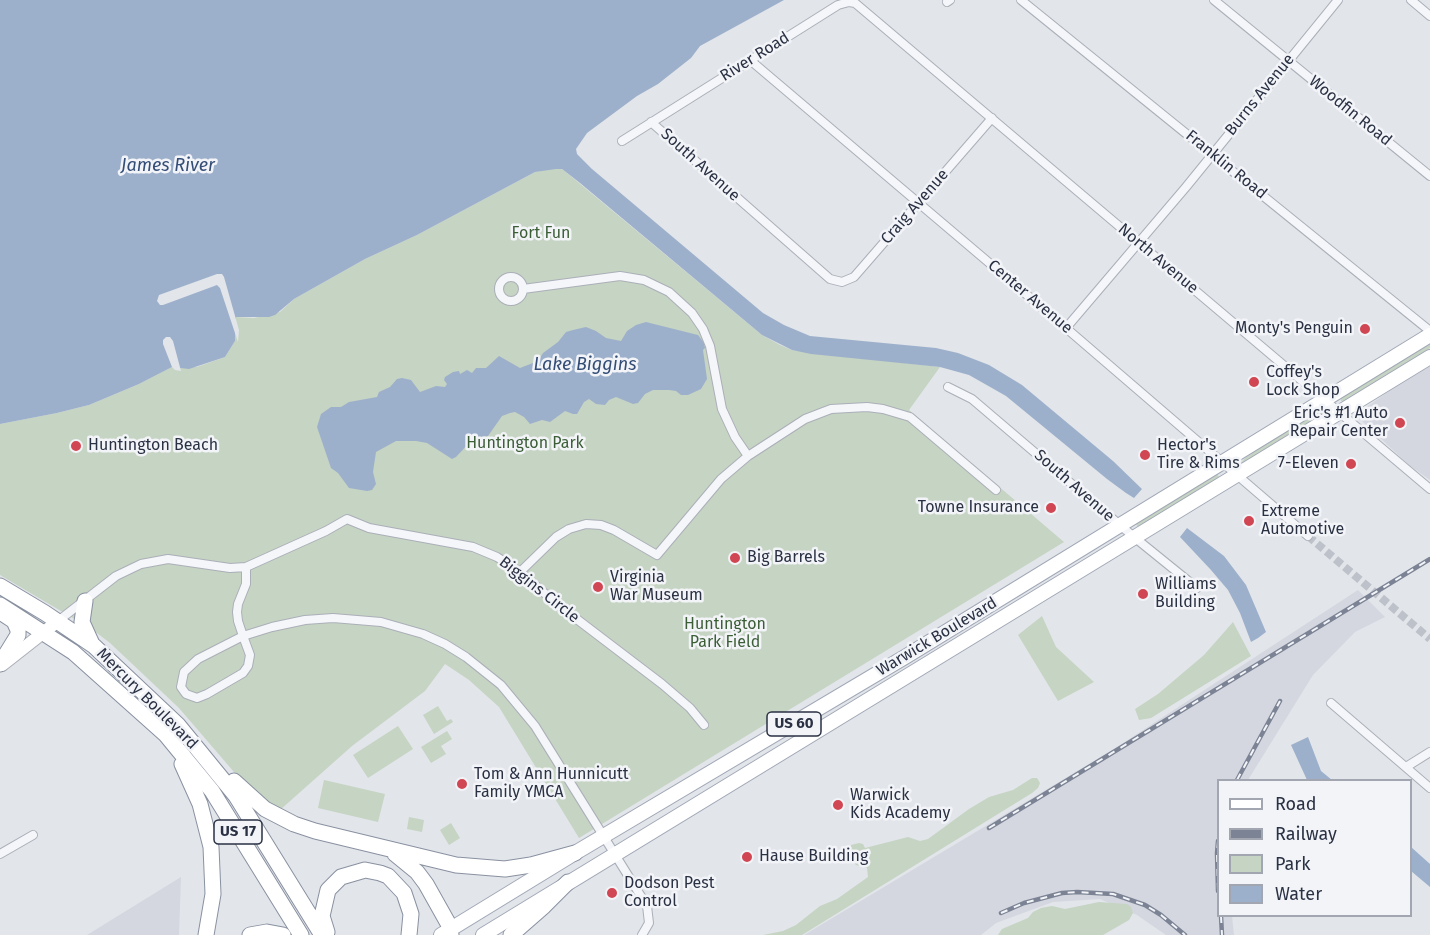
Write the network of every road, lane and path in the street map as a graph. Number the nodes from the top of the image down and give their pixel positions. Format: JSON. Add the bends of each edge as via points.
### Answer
{"nodes":[{"id":1,"x":1021,"y":0,"type":"edge"},
{"id":2,"x":1214,"y":0,"type":"edge"},
{"id":3,"x":1338,"y":0,"type":"edge"},
{"id":4,"x":1411,"y":0,"type":"edge"},
{"id":5,"x":1430,"y":16,"type":"edge"},
{"id":6,"x":886,"y":28,"type":"joint"},
{"id":7,"x":750,"y":60,"type":"junction"},
{"id":8,"x":1288,"y":61,"type":"junction"},
{"id":9,"x":992,"y":118,"type":"junction"},
{"id":10,"x":651,"y":122,"type":"junction"},
{"id":11,"x":622,"y":141,"type":"dead end"},
{"id":12,"x":1212,"y":155,"type":"junction"},
{"id":13,"x":1430,"y":176,"type":"edge"},
{"id":14,"x":918,"y":203,"type":"junction"},
{"id":15,"x":1138,"y":242,"type":"junction"},
{"id":16,"x":830,"y":279,"type":"joint"},
{"id":17,"x":523,"y":290,"type":"dead end"},
{"id":18,"x":1066,"y":328,"type":"junction"},
{"id":19,"x":1430,"y":333,"type":"edge"},
{"id":20,"x":1430,"y":357,"type":"edge"},
{"id":21,"x":948,"y":387,"type":"dead end"},
{"id":22,"x":1325,"y":400,"type":"junction"},
{"id":23,"x":1339,"y":412,"type":"junction"},
{"id":24,"x":748,"y":456,"type":"junction"},
{"id":25,"x":1222,"y":463,"type":"junction"},
{"id":26,"x":1236,"y":475,"type":"junction"},
{"id":27,"x":1430,"y":488,"type":"edge"},
{"id":28,"x":996,"y":490,"type":"dead end"},
{"id":29,"x":1120,"y":525,"type":"junction"},
{"id":30,"x":1308,"y":536,"type":"tunnel mouth"},
{"id":31,"x":1134,"y":537,"type":"junction"},
{"id":32,"x":246,"y":567,"type":"junction"},
{"id":33,"x":520,"y":572,"type":"junction"},
{"id":34,"x":0,"y":586,"type":"edge"},
{"id":35,"x":1197,"y":588,"type":"dead end"},
{"id":36,"x":85,"y":601,"type":"junction"},
{"id":37,"x":0,"y":605,"type":"edge"},
{"id":38,"x":983,"y":609,"type":"junction"},
{"id":39,"x":0,"y":611,"type":"edge"},
{"id":40,"x":58,"y":621,"type":"junction"},
{"id":41,"x":993,"y":625,"type":"junction"},
{"id":42,"x":44,"y":632,"type":"junction"},
{"id":43,"x":243,"y":636,"type":"junction"},
{"id":44,"x":94,"y":646,"type":"junction"},
{"id":45,"x":905,"y":657,"type":"junction"},
{"id":46,"x":0,"y":665,"type":"edge"},
{"id":47,"x":914,"y":673,"type":"junction"},
{"id":48,"x":1331,"y":703,"type":"dead end"},
{"id":49,"x":704,"y":725,"type":"dead end"},
{"id":50,"x":166,"y":735,"type":"junction"},
{"id":51,"x":1430,"y":753,"type":"edge"},
{"id":52,"x":206,"y":757,"type":"junction"},
{"id":53,"x":1406,"y":767,"type":"junction"},
{"id":54,"x":714,"y":772,"type":"junction"},
{"id":55,"x":724,"y":787,"type":"junction"},
{"id":56,"x":1430,"y":788,"type":"edge"},
{"id":57,"x":33,"y":835,"type":"dead end"},
{"id":58,"x":604,"y":837,"type":"junction"},
{"id":59,"x":387,"y":849,"type":"junction"},
{"id":60,"x":575,"y":853,"type":"junction"},
{"id":61,"x":615,"y":854,"type":"junction"},
{"id":62,"x":0,"y":855,"type":"edge"},
{"id":63,"x":568,"y":882,"type":"junction"},
{"id":64,"x":447,"y":933,"type":"edge"},
{"id":65,"x":206,"y":935,"type":"edge"},
{"id":66,"x":250,"y":935,"type":"edge"},
{"id":67,"x":284,"y":935,"type":"edge"},
{"id":68,"x":301,"y":935,"type":"edge"},
{"id":69,"x":322,"y":935,"type":"edge"},
{"id":70,"x":328,"y":935,"type":"edge"},
{"id":71,"x":409,"y":935,"type":"edge"},
{"id":72,"x":483,"y":935,"type":"edge"},
{"id":73,"x":511,"y":935,"type":"edge"},
{"id":74,"x":642,"y":935,"type":"edge"}],
"edges":[{"from":1,"to":12,"type":"street","name":"Franklin Road"},
{"from":2,"to":8,"type":"street","name":"Woodfin Road"},
{"from":3,"to":8,"type":"street","name":"Burns Avenue"},
{"from":4,"to":5,"type":"street"},
{"from":6,"to":7,"type":"street","name":"River Road","via":[[861,6],[843,2]]},
{"from":6,"to":9,"type":"street","name":"North Avenue"},
{"from":7,"to":10,"type":"street","name":"River Road"},
{"from":7,"to":14,"type":"street","name":"Center Avenue"},
{"from":8,"to":12,"type":"street","name":"Burns Avenue"},
{"from":8,"to":13,"type":"street","name":"Woodfin Road"},
{"from":9,"to":14,"type":"street","name":"Craig Avenue"},
{"from":9,"to":15,"type":"street","name":"North Avenue"},
{"from":10,"to":11,"type":"street","name":"River Road"},
{"from":10,"to":16,"type":"street","name":"South Avenue"},
{"from":12,"to":15,"type":"street","name":"Burns Avenue"},
{"from":12,"to":19,"type":"street","name":"Franklin Road"},
{"from":14,"to":16,"type":"street","name":"Craig Avenue","via":[[854,277],[842,282]]},
{"from":14,"to":18,"type":"street","name":"Center Avenue"},
{"from":15,"to":18,"type":"street","name":"Burns Avenue"},
{"from":15,"to":22,"type":"street","name":"North Avenue"},
{"from":17,"to":24,"type":"street","via":[[612,276],[628,276],[662,287],[686,306],[707,337],[722,409]]},
{"from":18,"to":25,"type":"street","name":"Center Avenue"},
{"from":19,"to":22,"type":"main road","name":"Warwick Boulevard","number":"US 60"},
{"from":20,"to":23,"type":"main road","name":"Warwick Boulevard","number":"US 60"},
{"from":21,"to":29,"type":"street","name":"South Avenue","via":[[972,399]]},
{"from":22,"to":23,"type":"street","name":"North Avenue"},
{"from":22,"to":25,"type":"main road","name":"Warwick Boulevard","number":"US 60"},
{"from":23,"to":26,"type":"main road","name":"Warwick Boulevard","number":"US 60"},
{"from":23,"to":27,"type":"street","name":"North Avenue"},
{"from":24,"to":28,"type":"street","via":[[805,419],[852,407],[883,409],[910,417]]},
{"from":24,"to":33,"type":"street","via":[[721,479],[657,555],[614,530],[586,524],[556,537]]},
{"from":25,"to":26,"type":"street","name":"Center Avenue"},
{"from":25,"to":29,"type":"main road","name":"Warwick Boulevard","number":"US 60"},
{"from":26,"to":30,"type":"street","name":"Center Avenue"},
{"from":26,"to":31,"type":"main road","name":"Warwick Boulevard","number":"US 60"},
{"from":29,"to":31,"type":"street","name":"South Avenue"},
{"from":29,"to":38,"type":"main road","name":"Warwick Boulevard","number":"US 60"},
{"from":31,"to":35,"type":"street","name":"South Avenue"},
{"from":31,"to":41,"type":"main road","name":"Warwick Boulevard","number":"US 60"},
{"from":32,"to":33,"type":"street","name":"Biggins Circle","via":[[347,519],[369,528],[473,547]]},
{"from":32,"to":36,"type":"street","via":[[149,561],[124,571]]},
{"from":32,"to":43,"type":"street","via":[[246,584],[237,612]]},
{"from":33,"to":49,"type":"street","name":"Biggins Circle","via":[[690,708]]},
{"from":34,"to":40,"type":"highway","name":"Mercury Boulevard","number":"US 17"},
{"from":36,"to":40,"type":"street"},
{"from":36,"to":44,"type":"highway","via":[[82,622]]},
{"from":37,"to":42,"type":"highway","name":"Mercury Boulevard","number":"US 17"},
{"from":38,"to":41,"type":"main road"},
{"from":38,"to":45,"type":"main road","name":"Warwick Boulevard","number":"US 60"},
{"from":39,"to":46,"type":"highway","via":[[14,621],[18,630]]},
{"from":40,"to":42,"type":"street"},
{"from":40,"to":44,"type":"highway","name":"Mercury Boulevard","number":"US 17"},
{"from":41,"to":47,"type":"main road","name":"Warwick Boulevard","number":"US 60"},
{"from":42,"to":46,"type":"street"},
{"from":42,"to":50,"type":"highway","name":"Mercury Boulevard","number":"US 17","via":[[95,670]]},
{"from":43,"to":43,"type":"street","via":[[189,666],[181,680],[183,691],[197,698],[245,671],[250,655]]},
{"from":43,"to":58,"type":"street","via":[[305,620],[333,618],[400,626],[445,644],[480,668],[519,705]]},
{"from":44,"to":52,"type":"highway","name":"Mercury Boulevard","number":"US 17","via":[[155,702]]},
{"from":45,"to":47,"type":"main road"},
{"from":45,"to":54,"type":"main road","name":"Warwick Boulevard","number":"US 60"},
{"from":47,"to":55,"type":"main road","name":"Warwick Boulevard","number":"US 60"},
{"from":48,"to":53,"type":"street"},
{"from":50,"to":65,"type":"highway","via":[[195,792],[209,834],[213,894]]},
{"from":50,"to":68,"type":"highway","name":"Mercury Boulevard","number":"US 17","via":[[212,791]]},
{"from":51,"to":53,"type":"street"},
{"from":52,"to":59,"type":"highway","via":[[283,820]]},
{"from":52,"to":69,"type":"highway","name":"Mercury Boulevard","number":"US 17","via":[[249,816]]},
{"from":53,"to":56,"type":"street"},
{"from":54,"to":55,"type":"main road"},
{"from":54,"to":58,"type":"main road","name":"Warwick Boulevard","number":"US 60"},
{"from":55,"to":61,"type":"main road","name":"Warwick Boulevard","number":"US 60"},
{"from":57,"to":62,"type":"street"},
{"from":58,"to":60,"type":"main road","name":"Warwick Boulevard","number":"US 60"},
{"from":58,"to":61,"type":"street"},
{"from":59,"to":60,"type":"highway","via":[[491,869],[531,865]]},
{"from":59,"to":64,"type":"highway","via":[[417,872],[439,905]]},
{"from":60,"to":64,"type":"main road","name":"Warwick Boulevard","number":"US 60"},
{"from":61,"to":63,"type":"main road","name":"Warwick Boulevard","number":"US 60"},
{"from":61,"to":74,"type":"street","via":[[649,910],[649,923]]},
{"from":63,"to":72,"type":"main road","name":"Warwick Boulevard","number":"US 60"},
{"from":63,"to":73,"type":"highway"},
{"from":66,"to":67,"type":"highway"},
{"from":70,"to":71,"type":"highway","via":[[322,916],[327,890],[341,878],[365,870],[388,876],[404,893],[411,914]]}]}
